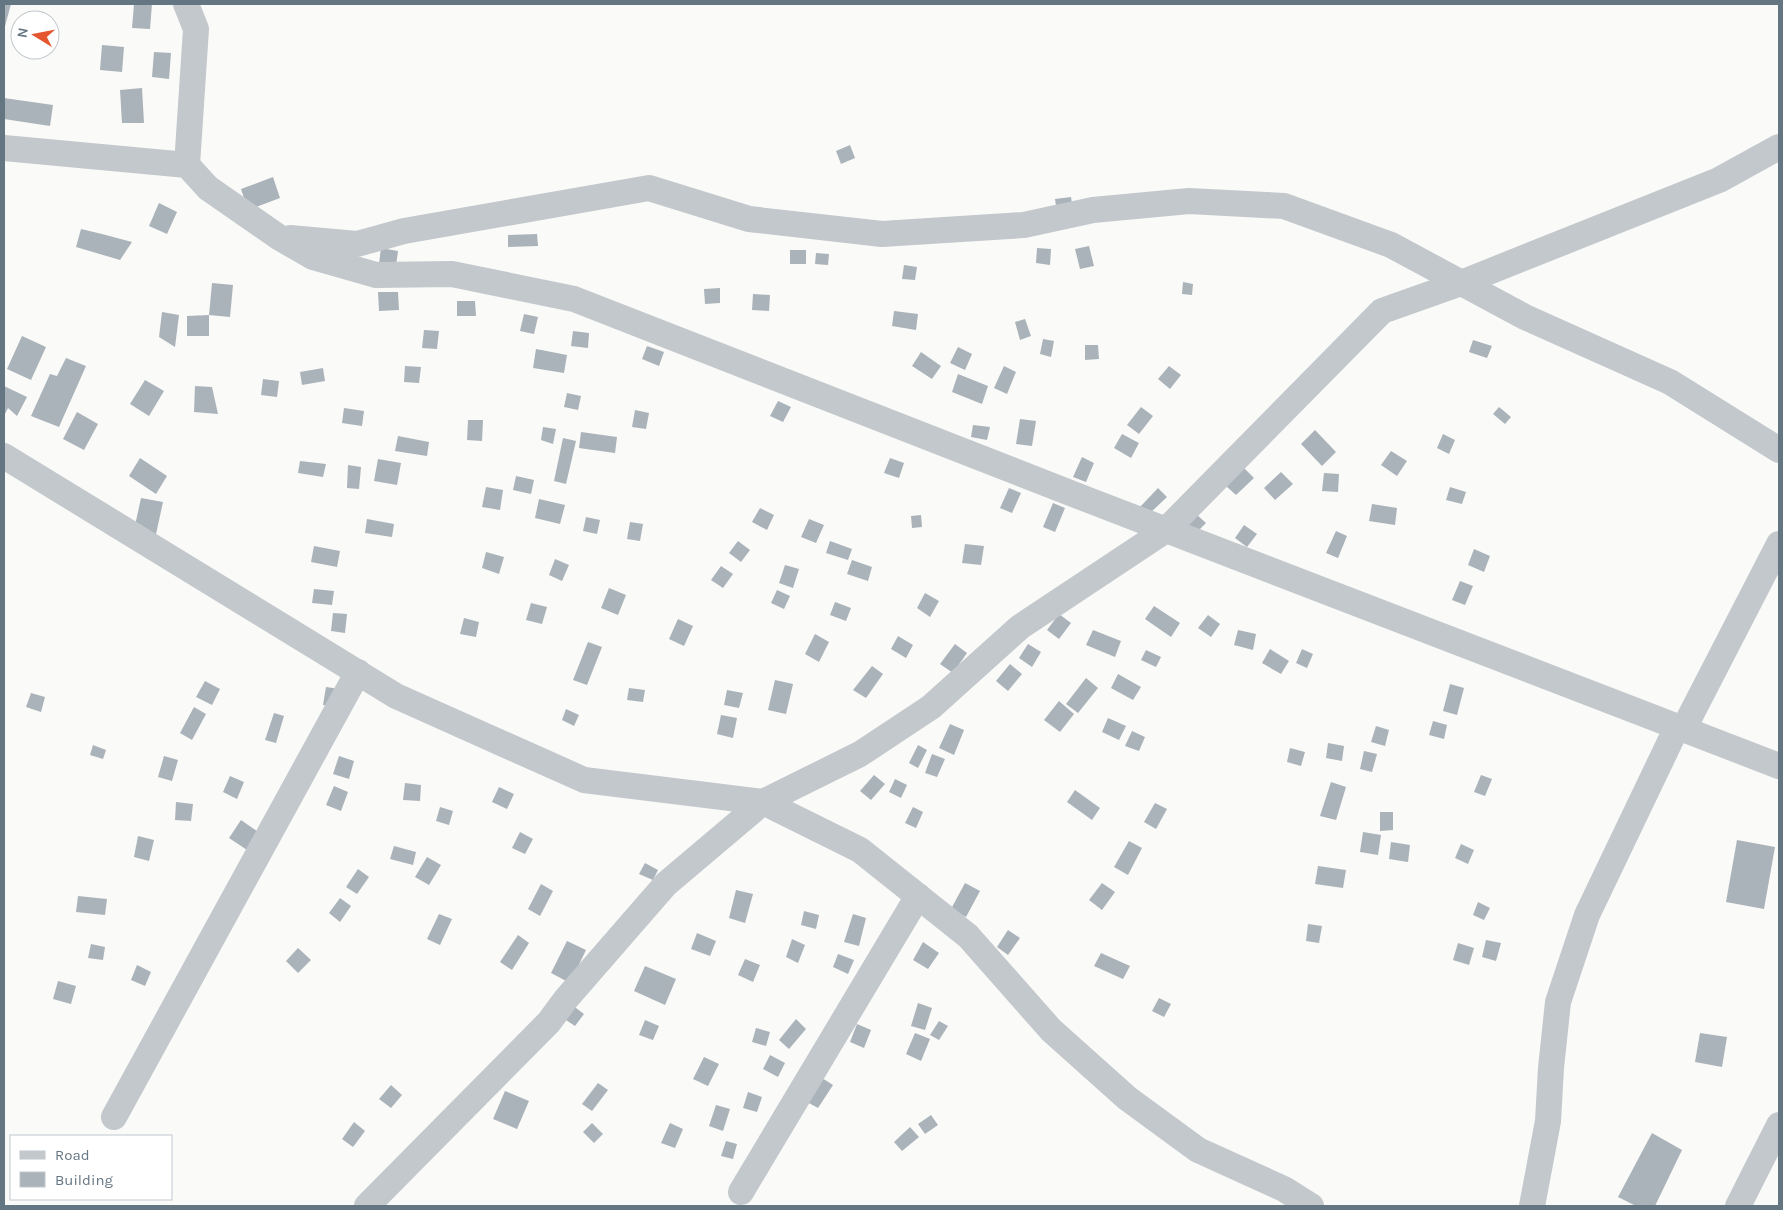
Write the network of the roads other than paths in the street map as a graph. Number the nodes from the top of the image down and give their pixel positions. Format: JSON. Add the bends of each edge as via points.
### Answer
{"nodes":[{"id":1,"x":186,"y":4,"type":"edge"},
{"id":2,"x":1779,"y":147,"type":"edge"},
{"id":3,"x":4,"y":148,"type":"edge"},
{"id":4,"x":187,"y":165,"type":"junction"},
{"id":5,"x":280,"y":238,"type":"junction"},
{"id":6,"x":1461,"y":283,"type":"junction"},
{"id":7,"x":1779,"y":450,"type":"edge"},
{"id":8,"x":4,"y":456,"type":"edge"},
{"id":9,"x":1166,"y":530,"type":"junction"},
{"id":10,"x":1779,"y":544,"type":"edge"},
{"id":11,"x":358,"y":672,"type":"junction"},
{"id":12,"x":1680,"y":728,"type":"junction"},
{"id":13,"x":1779,"y":766,"type":"edge"},
{"id":14,"x":763,"y":802,"type":"junction"},
{"id":15,"x":918,"y":896,"type":"junction"},
{"id":16,"x":114,"y":1117,"type":"dead end"},
{"id":17,"x":1779,"y":1125,"type":"edge"},
{"id":18,"x":741,"y":1192,"type":"dead end"},
{"id":19,"x":367,"y":1206,"type":"edge"},
{"id":20,"x":1311,"y":1206,"type":"edge"},
{"id":21,"x":1532,"y":1206,"type":"edge"},
{"id":22,"x":1738,"y":1206,"type":"edge"}],
"edges":[{"from":1,"to":4,"type":"street","via":[[196,29]]},
{"from":2,"to":6,"type":"street","via":[[1720,180]]},
{"from":3,"to":4,"type":"street"},
{"from":4,"to":5,"type":"street","via":[[208,188]]},
{"from":5,"to":6,"type":"street","via":[[357,244],[404,231],[648,188],[748,219],[882,234],[1024,225],[1093,210],[1189,201],[1284,206],[1391,245]]},
{"from":5,"to":9,"type":"street","via":[[313,257],[376,275],[452,274],[574,299]]},
{"from":6,"to":7,"type":"street","via":[[1525,317],[1670,382]]},
{"from":6,"to":9,"type":"street","via":[[1382,311]]},
{"from":8,"to":11,"type":"street"},
{"from":9,"to":12,"type":"street"},
{"from":9,"to":14,"type":"street","via":[[1020,627],[931,707],[860,754]]},
{"from":10,"to":12,"type":"street"},
{"from":11,"to":14,"type":"street","via":[[396,696],[584,780]]},
{"from":11,"to":16,"type":"street"},
{"from":12,"to":13,"type":"street"},
{"from":12,"to":21,"type":"street","via":[[1587,915],[1558,1002],[1548,1121]]},
{"from":14,"to":15,"type":"street","via":[[860,850]]},
{"from":14,"to":19,"type":"street","via":[[666,884],[549,1022]]},
{"from":15,"to":18,"type":"street"},
{"from":15,"to":20,"type":"street","via":[[968,936],[1051,1030],[1127,1098],[1198,1150],[1284,1189]]},
{"from":17,"to":22,"type":"street"}]}
